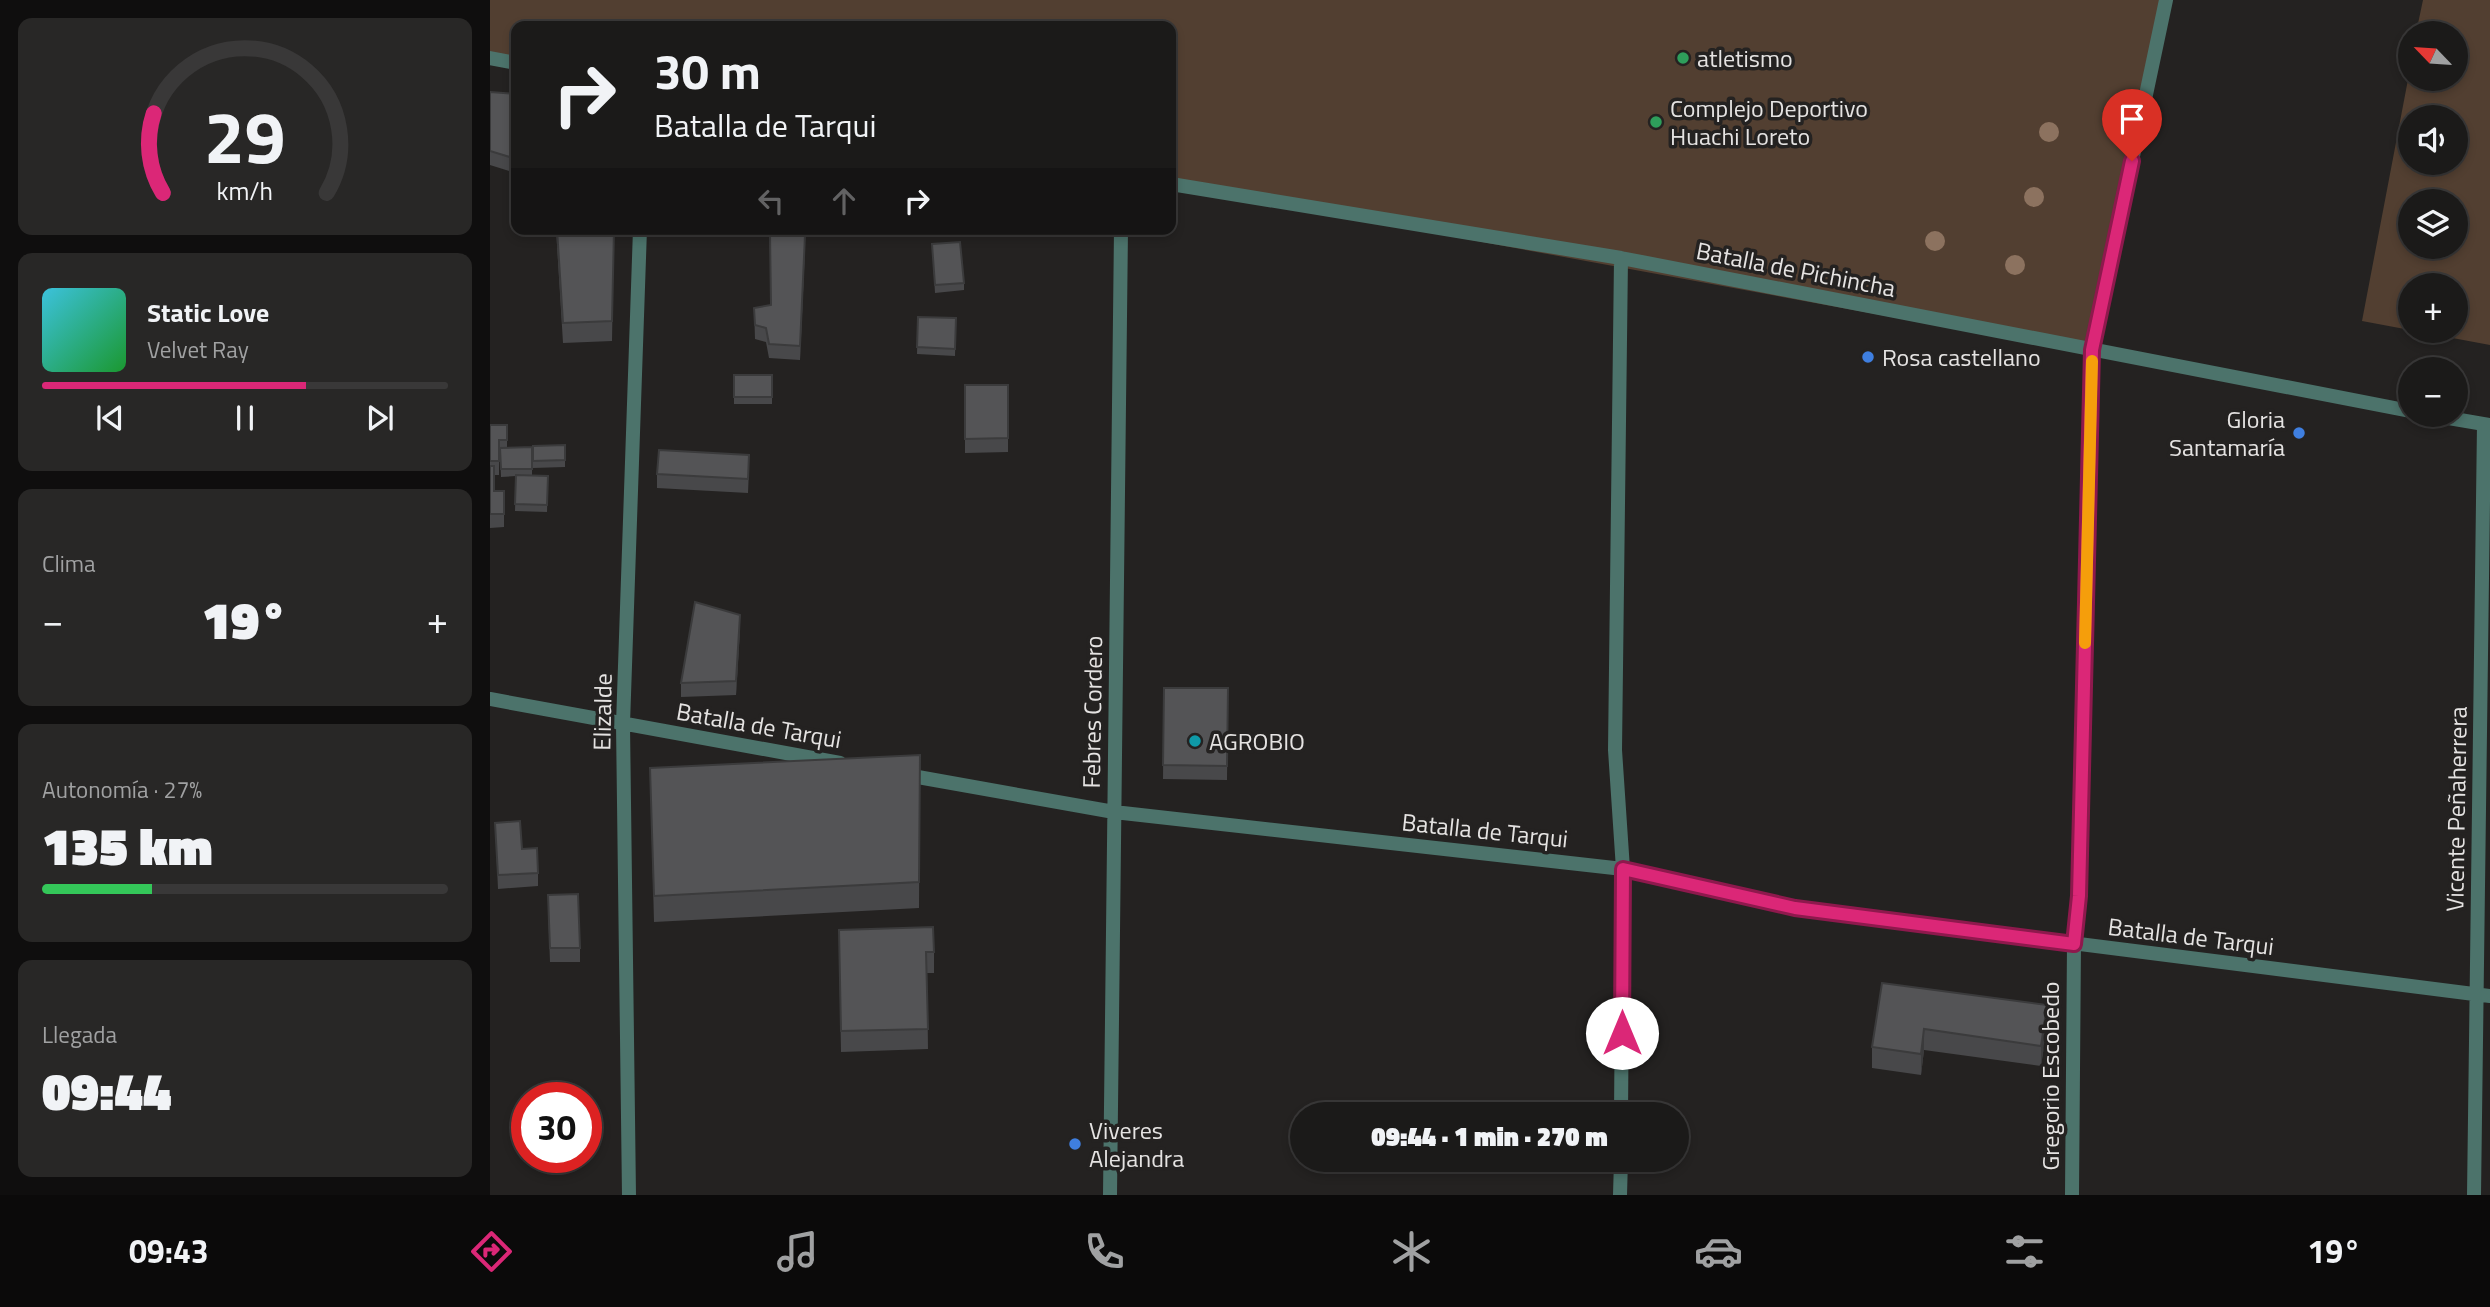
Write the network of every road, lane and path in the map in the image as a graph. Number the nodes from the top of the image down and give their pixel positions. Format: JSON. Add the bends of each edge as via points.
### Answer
{"nodes":[{"id":1,"x":2166,"y":0,"type":"edge"},
{"id":2,"x":490,"y":58,"type":"edge"},
{"id":3,"x":511,"y":62,"type":"edge"},
{"id":4,"x":1176,"y":185,"type":"edge"},
{"id":5,"x":640,"y":235,"type":"edge"},
{"id":6,"x":1121,"y":235,"type":"edge"},
{"id":7,"x":1621,"y":258,"type":"junction"},
{"id":8,"x":2092,"y":350,"type":"junction"},
{"id":9,"x":2398,"y":409,"type":"edge"},
{"id":10,"x":2468,"y":422,"type":"edge"},
{"id":11,"x":2487,"y":425,"type":"edge"},
{"id":12,"x":490,"y":699,"type":"edge"},
{"id":13,"x":623,"y":724,"type":"junction"},
{"id":14,"x":855,"y":765,"type":"edge"},
{"id":15,"x":882,"y":770,"type":"edge"},
{"id":16,"x":1114,"y":812,"type":"junction"},
{"id":17,"x":1623,"y":869,"type":"junction"},
{"id":18,"x":2074,"y":944,"type":"junction"},
{"id":19,"x":2483,"y":995,"type":"edge"},
{"id":20,"x":1621,"y":1102,"type":"edge"},
{"id":21,"x":1621,"y":1172,"type":"edge"},
{"id":22,"x":629,"y":1195,"type":"edge"},
{"id":23,"x":1110,"y":1195,"type":"edge"},
{"id":24,"x":1620,"y":1195,"type":"edge"},
{"id":25,"x":2072,"y":1195,"type":"edge"},
{"id":26,"x":2474,"y":1195,"type":"edge"}],
"edges":[{"from":1,"to":8,"type":"street","name":"Gregorio Escobedo"},
{"from":2,"to":3,"type":"street"},
{"from":4,"to":7,"type":"street","name":"Batalla de Pichincha"},
{"from":5,"to":13,"type":"street","name":"Elizalde"},
{"from":6,"to":16,"type":"street","name":"Febres Cordero"},
{"from":7,"to":8,"type":"street","name":"Batalla de Pichincha"},
{"from":7,"to":17,"type":"street","via":[[1615,750]]},
{"from":8,"to":9,"type":"street","name":"Batalla de Pichincha"},
{"from":8,"to":18,"type":"street","name":"Gregorio Escobedo","via":[[2079,896]]},
{"from":10,"to":11,"type":"street"},
{"from":11,"to":19,"type":"street","name":"Vicente Peñaherrera"},
{"from":12,"to":13,"type":"street","name":"Batalla de Tarqui"},
{"from":13,"to":14,"type":"street","name":"Batalla de Tarqui"},
{"from":13,"to":22,"type":"street","name":"Elizalde"},
{"from":15,"to":16,"type":"street","name":"Batalla de Tarqui"},
{"from":16,"to":17,"type":"street","name":"Batalla de Tarqui"},
{"from":16,"to":23,"type":"street","name":"Febres Cordero"},
{"from":17,"to":18,"type":"street","name":"Batalla de Tarqui","via":[[1795,908]]},
{"from":17,"to":20,"type":"street"},
{"from":18,"to":19,"type":"street","name":"Batalla de Tarqui"},
{"from":18,"to":25,"type":"street","name":"Gregorio Escobedo"},
{"from":19,"to":26,"type":"street","name":"Vicente Peñaherrera"},
{"from":21,"to":24,"type":"street"}]}
